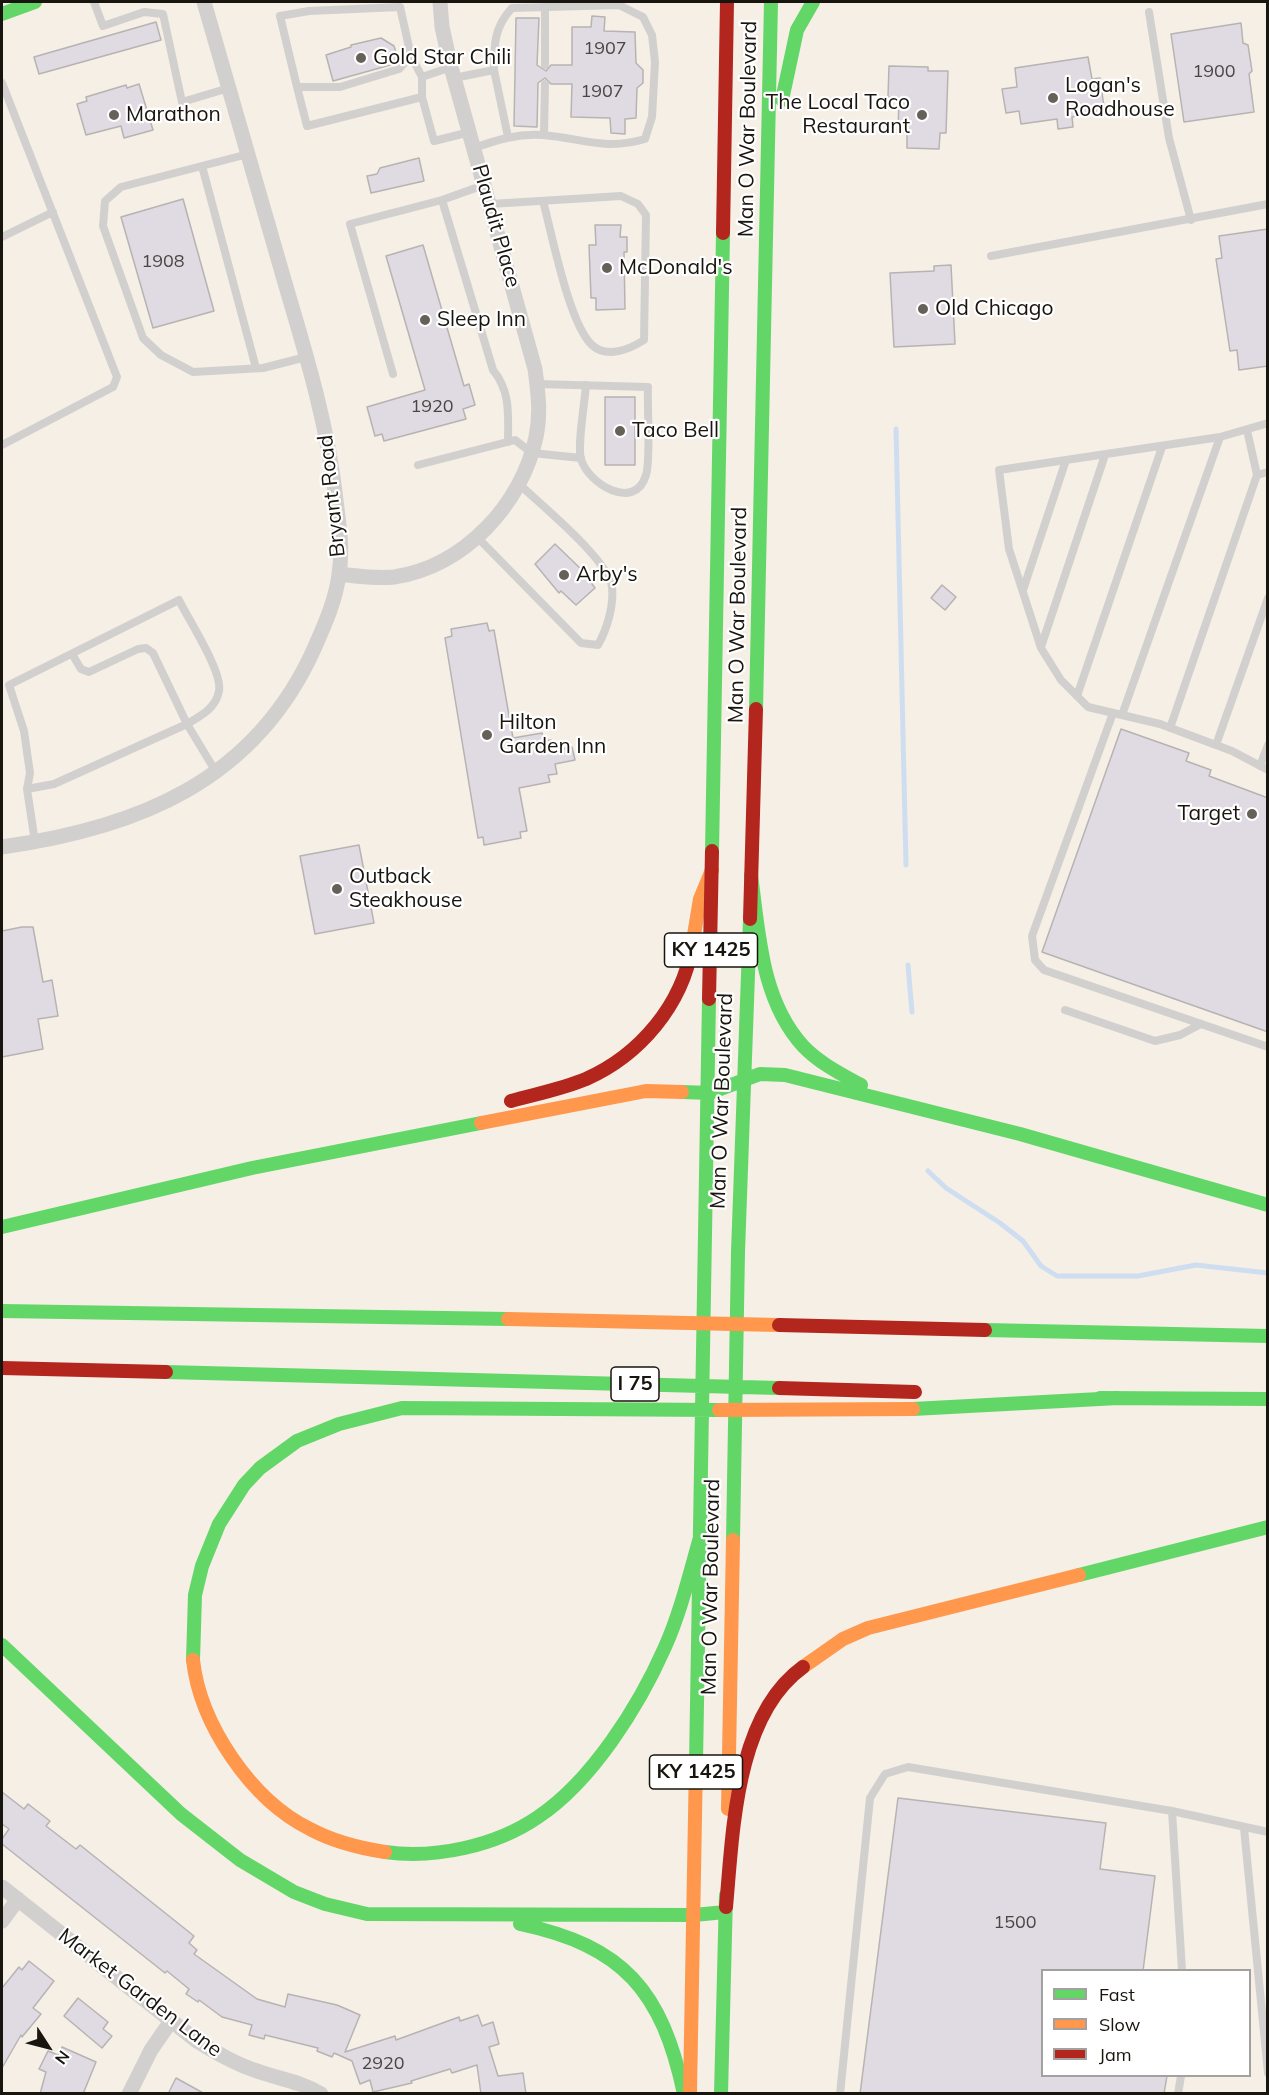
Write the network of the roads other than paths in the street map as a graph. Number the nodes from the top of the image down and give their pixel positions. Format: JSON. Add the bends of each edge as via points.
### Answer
{"nodes":[{"id":1,"x":34,"y":2,"type":"edge"},
{"id":2,"x":94,"y":2,"type":"edge"},
{"id":3,"x":204,"y":2,"type":"edge"},
{"id":4,"x":440,"y":2,"type":"edge"},
{"id":5,"x":727,"y":2,"type":"edge"},
{"id":6,"x":771,"y":2,"type":"edge"},
{"id":7,"x":813,"y":2,"type":"edge"},
{"id":8,"x":545,"y":7,"type":"junction"},
{"id":9,"x":1149,"y":12,"type":"dead end"},
{"id":10,"x":2,"y":14,"type":"edge"},
{"id":11,"x":411,"y":56,"type":"junction"},
{"id":12,"x":545,"y":65,"type":"dead end"},
{"id":13,"x":494,"y":70,"type":"junction"},
{"id":14,"x":453,"y":73,"type":"junction"},
{"id":15,"x":422,"y":77,"type":"junction"},
{"id":16,"x":2,"y":83,"type":"edge"},
{"id":17,"x":545,"y":84,"type":"dead end"},
{"id":18,"x":297,"y":87,"type":"junction"},
{"id":19,"x":229,"y":88,"type":"junction"},
{"id":20,"x":422,"y":97,"type":"junction"},
{"id":21,"x":470,"y":132,"type":"junction"},
{"id":22,"x":544,"y":135,"type":"junction"},
{"id":23,"x":508,"y":136,"type":"junction"},
{"id":24,"x":474,"y":148,"type":"junction"},
{"id":25,"x":248,"y":154,"type":"junction"},
{"id":26,"x":202,"y":166,"type":"junction"},
{"id":27,"x":769,"y":171,"type":"junction"},
{"id":28,"x":485,"y":184,"type":"junction"},
{"id":29,"x":442,"y":200,"type":"junction"},
{"id":30,"x":543,"y":201,"type":"junction"},
{"id":31,"x":490,"y":204,"type":"junction"},
{"id":32,"x":1268,"y":204,"type":"edge"},
{"id":33,"x":53,"y":212,"type":"junction"},
{"id":34,"x":1191,"y":220,"type":"junction"},
{"id":35,"x":2,"y":237,"type":"edge"},
{"id":36,"x":991,"y":256,"type":"dead end"},
{"id":37,"x":306,"y":357,"type":"junction"},
{"id":38,"x":256,"y":368,"type":"junction"},
{"id":39,"x":393,"y":374,"type":"dead end"},
{"id":40,"x":537,"y":384,"type":"junction"},
{"id":41,"x":586,"y":385,"type":"junction"},
{"id":42,"x":1268,"y":423,"type":"edge"},
{"id":43,"x":1247,"y":429,"type":"junction"},
{"id":44,"x":1220,"y":437,"type":"junction"},
{"id":45,"x":508,"y":442,"type":"junction"},
{"id":46,"x":2,"y":445,"type":"edge"},
{"id":47,"x":1162,"y":447,"type":"junction"},
{"id":48,"x":532,"y":453,"type":"junction"},
{"id":49,"x":1105,"y":455,"type":"junction"},
{"id":50,"x":580,"y":458,"type":"junction"},
{"id":51,"x":1066,"y":460,"type":"junction"},
{"id":52,"x":418,"y":465,"type":"dead end"},
{"id":53,"x":1268,"y":472,"type":"edge"},
{"id":54,"x":1257,"y":475,"type":"junction"},
{"id":55,"x":519,"y":484,"type":"junction"},
{"id":56,"x":477,"y":537,"type":"junction"},
{"id":57,"x":339,"y":574,"type":"junction"},
{"id":58,"x":1022,"y":591,"type":"junction"},
{"id":59,"x":1268,"y":598,"type":"edge"},
{"id":60,"x":1041,"y":648,"type":"junction"},
{"id":61,"x":72,"y":654,"type":"junction"},
{"id":62,"x":1077,"y":696,"type":"junction"},
{"id":63,"x":1113,"y":713,"type":"junction"},
{"id":64,"x":1122,"y":715,"type":"junction"},
{"id":65,"x":187,"y":724,"type":"junction"},
{"id":66,"x":1170,"y":728,"type":"junction"},
{"id":67,"x":1216,"y":745,"type":"junction"},
{"id":68,"x":1268,"y":745,"type":"edge"},
{"id":69,"x":1264,"y":768,"type":"edge"},
{"id":70,"x":216,"y":772,"type":"junction"},
{"id":71,"x":27,"y":789,"type":"junction"},
{"id":72,"x":35,"y":842,"type":"junction"},
{"id":73,"x":2,"y":847,"type":"edge"},
{"id":74,"x":712,"y":870,"type":"junction"},
{"id":75,"x":751,"y":875,"type":"junction"},
{"id":76,"x":1065,"y":1010,"type":"dead end"},
{"id":77,"x":1201,"y":1024,"type":"junction"},
{"id":78,"x":1268,"y":1047,"type":"edge"},
{"id":79,"x":743,"y":1080,"type":"junction"},
{"id":80,"x":710,"y":1093,"type":"junction"},
{"id":81,"x":923,"y":1110,"type":"junction"},
{"id":82,"x":287,"y":1162,"type":"junction"},
{"id":83,"x":1268,"y":1205,"type":"edge"},
{"id":84,"x":2,"y":1227,"type":"edge"},
{"id":85,"x":2,"y":1311,"type":"edge"},
{"id":86,"x":1268,"y":1336,"type":"edge"},
{"id":87,"x":2,"y":1368,"type":"edge"},
{"id":88,"x":1118,"y":1398,"type":"junction"},
{"id":89,"x":1268,"y":1399,"type":"edge"},
{"id":90,"x":1268,"y":1527,"type":"edge"},
{"id":91,"x":700,"y":1534,"type":"junction"},
{"id":92,"x":2,"y":1645,"type":"edge"},
{"id":93,"x":1172,"y":1811,"type":"junction"},
{"id":94,"x":1244,"y":1828,"type":"junction"},
{"id":95,"x":1268,"y":1832,"type":"edge"},
{"id":96,"x":2,"y":1887,"type":"edge"},
{"id":97,"x":18,"y":1899,"type":"junction"},
{"id":98,"x":725,"y":1912,"type":"junction"},
{"id":99,"x":445,"y":1914,"type":"junction"},
{"id":100,"x":694,"y":1915,"type":"junction"},
{"id":101,"x":2,"y":1921,"type":"edge"},
{"id":102,"x":1182,"y":1969,"type":"edge"},
{"id":103,"x":171,"y":2021,"type":"junction"},
{"id":104,"x":1268,"y":2073,"type":"edge"},
{"id":105,"x":1180,"y":2077,"type":"edge"},
{"id":106,"x":129,"y":2094,"type":"edge"},
{"id":107,"x":321,"y":2094,"type":"edge"},
{"id":108,"x":684,"y":2094,"type":"edge"},
{"id":109,"x":690,"y":2094,"type":"edge"},
{"id":110,"x":722,"y":2094,"type":"edge"},
{"id":111,"x":840,"y":2094,"type":"edge"},
{"id":112,"x":1178,"y":2094,"type":"edge"}],
"edges":[{"from":1,"to":10,"type":"main road"},
{"from":2,"to":19,"type":"lane","via":[[103,26],[144,12],[163,14],[182,102]]},
{"from":3,"to":19,"type":"street","name":"Bryant Road"},
{"from":4,"to":14,"type":"street","name":"Plaudit Place"},
{"from":5,"to":74,"type":"main road","name":"Man O War Boulevard","number":"KY 1425"},
{"from":6,"to":27,"type":"main road","name":"Man O War Boulevard"},
{"from":7,"to":27,"type":"main road","via":[[795,40]]},
{"from":8,"to":12,"type":"lane"},
{"from":8,"to":13,"type":"lane","via":[[512,8],[502,18],[494,39]]},
{"from":8,"to":22,"type":"lane","via":[[619,6],[643,17],[652,35],[655,62],[652,117],[645,139],[627,144],[592,144]]},
{"from":9,"to":34,"type":"lane","via":[[1170,138]]},
{"from":11,"to":15,"type":"lane"},
{"from":11,"to":18,"type":"lane","via":[[399,69],[340,87]]},
{"from":11,"to":18,"type":"lane","via":[[400,7],[280,16]]},
{"from":13,"to":14,"type":"lane"},
{"from":13,"to":23,"type":"lane"},
{"from":14,"to":15,"type":"lane"},
{"from":14,"to":21,"type":"street","name":"Plaudit Place"},
{"from":15,"to":20,"type":"lane"},
{"from":16,"to":33,"type":"lane"},
{"from":17,"to":22,"type":"lane"},
{"from":18,"to":20,"type":"lane","via":[[307,126]]},
{"from":19,"to":25,"type":"street","name":"Bryant Road"},
{"from":20,"to":21,"type":"lane","via":[[434,141]]},
{"from":21,"to":24,"type":"street","name":"Plaudit Place"},
{"from":22,"to":23,"type":"lane"},
{"from":23,"to":24,"type":"lane"},
{"from":24,"to":28,"type":"street","name":"Plaudit Place"},
{"from":25,"to":26,"type":"lane"},
{"from":25,"to":37,"type":"street","name":"Bryant Road"},
{"from":26,"to":38,"type":"lane"},
{"from":26,"to":38,"type":"lane","via":[[121,187],[105,201],[103,226],[143,338],[161,355],[193,372]]},
{"from":27,"to":75,"type":"main road","name":"Man O War Boulevard","number":"KY 1425"},
{"from":28,"to":29,"type":"lane"},
{"from":28,"to":31,"type":"street","name":"Plaudit Place"},
{"from":29,"to":39,"type":"lane","via":[[350,224]]},
{"from":29,"to":45,"type":"lane","via":[[493,370],[507,396]]},
{"from":30,"to":30,"type":"lane","via":[[621,196],[638,204],[646,215],[644,340],[612,352],[593,347],[579,328]]},
{"from":30,"to":31,"type":"lane"},
{"from":31,"to":40,"type":"street","name":"Plaudit Place","via":[[524,322]]},
{"from":32,"to":34,"type":"lane"},
{"from":33,"to":35,"type":"lane"},
{"from":33,"to":46,"type":"lane","via":[[117,376],[113,387]]},
{"from":34,"to":36,"type":"lane"},
{"from":37,"to":38,"type":"lane"},
{"from":37,"to":57,"type":"street","name":"Bryant Road","via":[[334,481],[341,538]]},
{"from":40,"to":41,"type":"lane"},
{"from":40,"to":48,"type":"street","name":"Plaudit Place","via":[[540,404]]},
{"from":41,"to":50,"type":"lane"},
{"from":41,"to":50,"type":"lane","via":[[648,387],[646,475],[637,489],[624,493],[606,490],[588,473]]},
{"from":42,"to":43,"type":"lane"},
{"from":43,"to":44,"type":"lane"},
{"from":43,"to":54,"type":"lane"},
{"from":44,"to":47,"type":"lane"},
{"from":44,"to":64,"type":"lane"},
{"from":45,"to":48,"type":"lane","via":[[515,440]]},
{"from":45,"to":52,"type":"lane"},
{"from":47,"to":49,"type":"lane"},
{"from":47,"to":62,"type":"lane"},
{"from":48,"to":50,"type":"lane"},
{"from":48,"to":55,"type":"street","name":"Plaudit Place"},
{"from":49,"to":51,"type":"lane"},
{"from":49,"to":60,"type":"lane"},
{"from":51,"to":58,"type":"lane"},
{"from":51,"to":58,"type":"lane","via":[[999,470],[1009,549]]},
{"from":53,"to":54,"type":"lane"},
{"from":54,"to":66,"type":"lane"},
{"from":55,"to":56,"type":"street","name":"Plaudit Place","via":[[495,520]]},
{"from":55,"to":56,"type":"lane","via":[[602,563],[612,586],[607,628],[598,645],[581,643]]},
{"from":56,"to":57,"type":"street","name":"Plaudit Place","via":[[416,572],[374,578]]},
{"from":57,"to":70,"type":"street","name":"Bryant Road","via":[[324,626],[292,691],[273,717]]},
{"from":58,"to":60,"type":"lane"},
{"from":59,"to":67,"type":"lane"},
{"from":60,"to":62,"type":"lane","via":[[1061,680]]},
{"from":61,"to":65,"type":"lane","via":[[81,669],[89,672],[146,648],[153,653]]},
{"from":61,"to":65,"type":"lane","via":[[179,600],[217,675],[220,690],[213,706]]},
{"from":61,"to":71,"type":"lane","via":[[9,685],[24,731],[30,773]]},
{"from":62,"to":63,"type":"lane","via":[[1088,707]]},
{"from":63,"to":64,"type":"lane"},
{"from":63,"to":77,"type":"lane","via":[[1032,936],[1035,960],[1044,970]]},
{"from":64,"to":66,"type":"lane"},
{"from":65,"to":70,"type":"lane"},
{"from":65,"to":71,"type":"lane","via":[[54,784]]},
{"from":66,"to":67,"type":"lane"},
{"from":67,"to":69,"type":"lane"},
{"from":68,"to":69,"type":"lane"},
{"from":70,"to":72,"type":"street","name":"Bryant Road","via":[[149,811],[97,829]]},
{"from":71,"to":72,"type":"lane"},
{"from":72,"to":73,"type":"street","name":"Bryant Road"},
{"from":74,"to":80,"type":"main road","name":"Man O War Boulevard","number":"KY 1425"},
{"from":74,"to":82,"type":"main road","via":[[699,900],[686,972],[657,1024],[639,1044],[594,1075]]},
{"from":75,"to":79,"type":"main road","name":"Man O War Boulevard","number":"KY 1425"},
{"from":75,"to":81,"type":"main road","via":[[765,974],[780,1016],[792,1033],[840,1074]]},
{"from":76,"to":77,"type":"lane","via":[[1155,1041],[1180,1035]]},
{"from":77,"to":78,"type":"lane"},
{"from":79,"to":80,"type":"main road"},
{"from":79,"to":81,"type":"main road","via":[[760,1074],[785,1075]]},
{"from":79,"to":98,"type":"main road","name":"Man O War Boulevard","number":"KY 1425"},
{"from":80,"to":82,"type":"main road","via":[[646,1091]]},
{"from":80,"to":91,"type":"main road","name":"Man O War Boulevard","number":"KY 1425"},
{"from":81,"to":83,"type":"main road"},
{"from":82,"to":84,"type":"main road"},
{"from":85,"to":86,"type":"main road"},
{"from":87,"to":88,"type":"main road","number":"I 75"},
{"from":88,"to":89,"type":"main road","number":"I 75"},
{"from":88,"to":91,"type":"main road","via":[[872,1411],[402,1408],[316,1431],[277,1455],[240,1488],[211,1535],[193,1598],[198,1688],[228,1752],[279,1808],[309,1829],[369,1849],[402,1853],[430,1853],[488,1842],[533,1821],[571,1788],[609,1744],[650,1679],[674,1627]]},
{"from":90,"to":98,"type":"main road","via":[[856,1632],[800,1667],[759,1720],[748,1746]]},
{"from":91,"to":100,"type":"main road","name":"Man O War Boulevard","number":"KY 1425"},
{"from":92,"to":99,"type":"main road","via":[[181,1814],[240,1860],[294,1892],[324,1904],[368,1914]]},
{"from":93,"to":94,"type":"lane"},
{"from":93,"to":102,"type":"lane"},
{"from":93,"to":111,"type":"lane","via":[[908,1767],[885,1774],[870,1798]]},
{"from":94,"to":95,"type":"lane"},
{"from":94,"to":104,"type":"lane"},
{"from":96,"to":97,"type":"street","name":"Market Garden Lane"},
{"from":97,"to":101,"type":"street"},
{"from":97,"to":103,"type":"street","name":"Market Garden Lane"},
{"from":98,"to":100,"type":"main road"},
{"from":98,"to":110,"type":"main road","name":"Man O War Boulevard","number":"KY 1425"},
{"from":99,"to":100,"type":"main road"},
{"from":99,"to":108,"type":"main road","via":[[539,1927],[597,1948],[627,1972],[653,2001],[679,2063]]},
{"from":100,"to":109,"type":"main road","name":"Man O War Boulevard","number":"KY 1425"},
{"from":103,"to":106,"type":"street"},
{"from":103,"to":107,"type":"street","name":"Market Garden Lane","via":[[230,2061],[294,2080]]},
{"from":105,"to":112,"type":"lane"}]}
